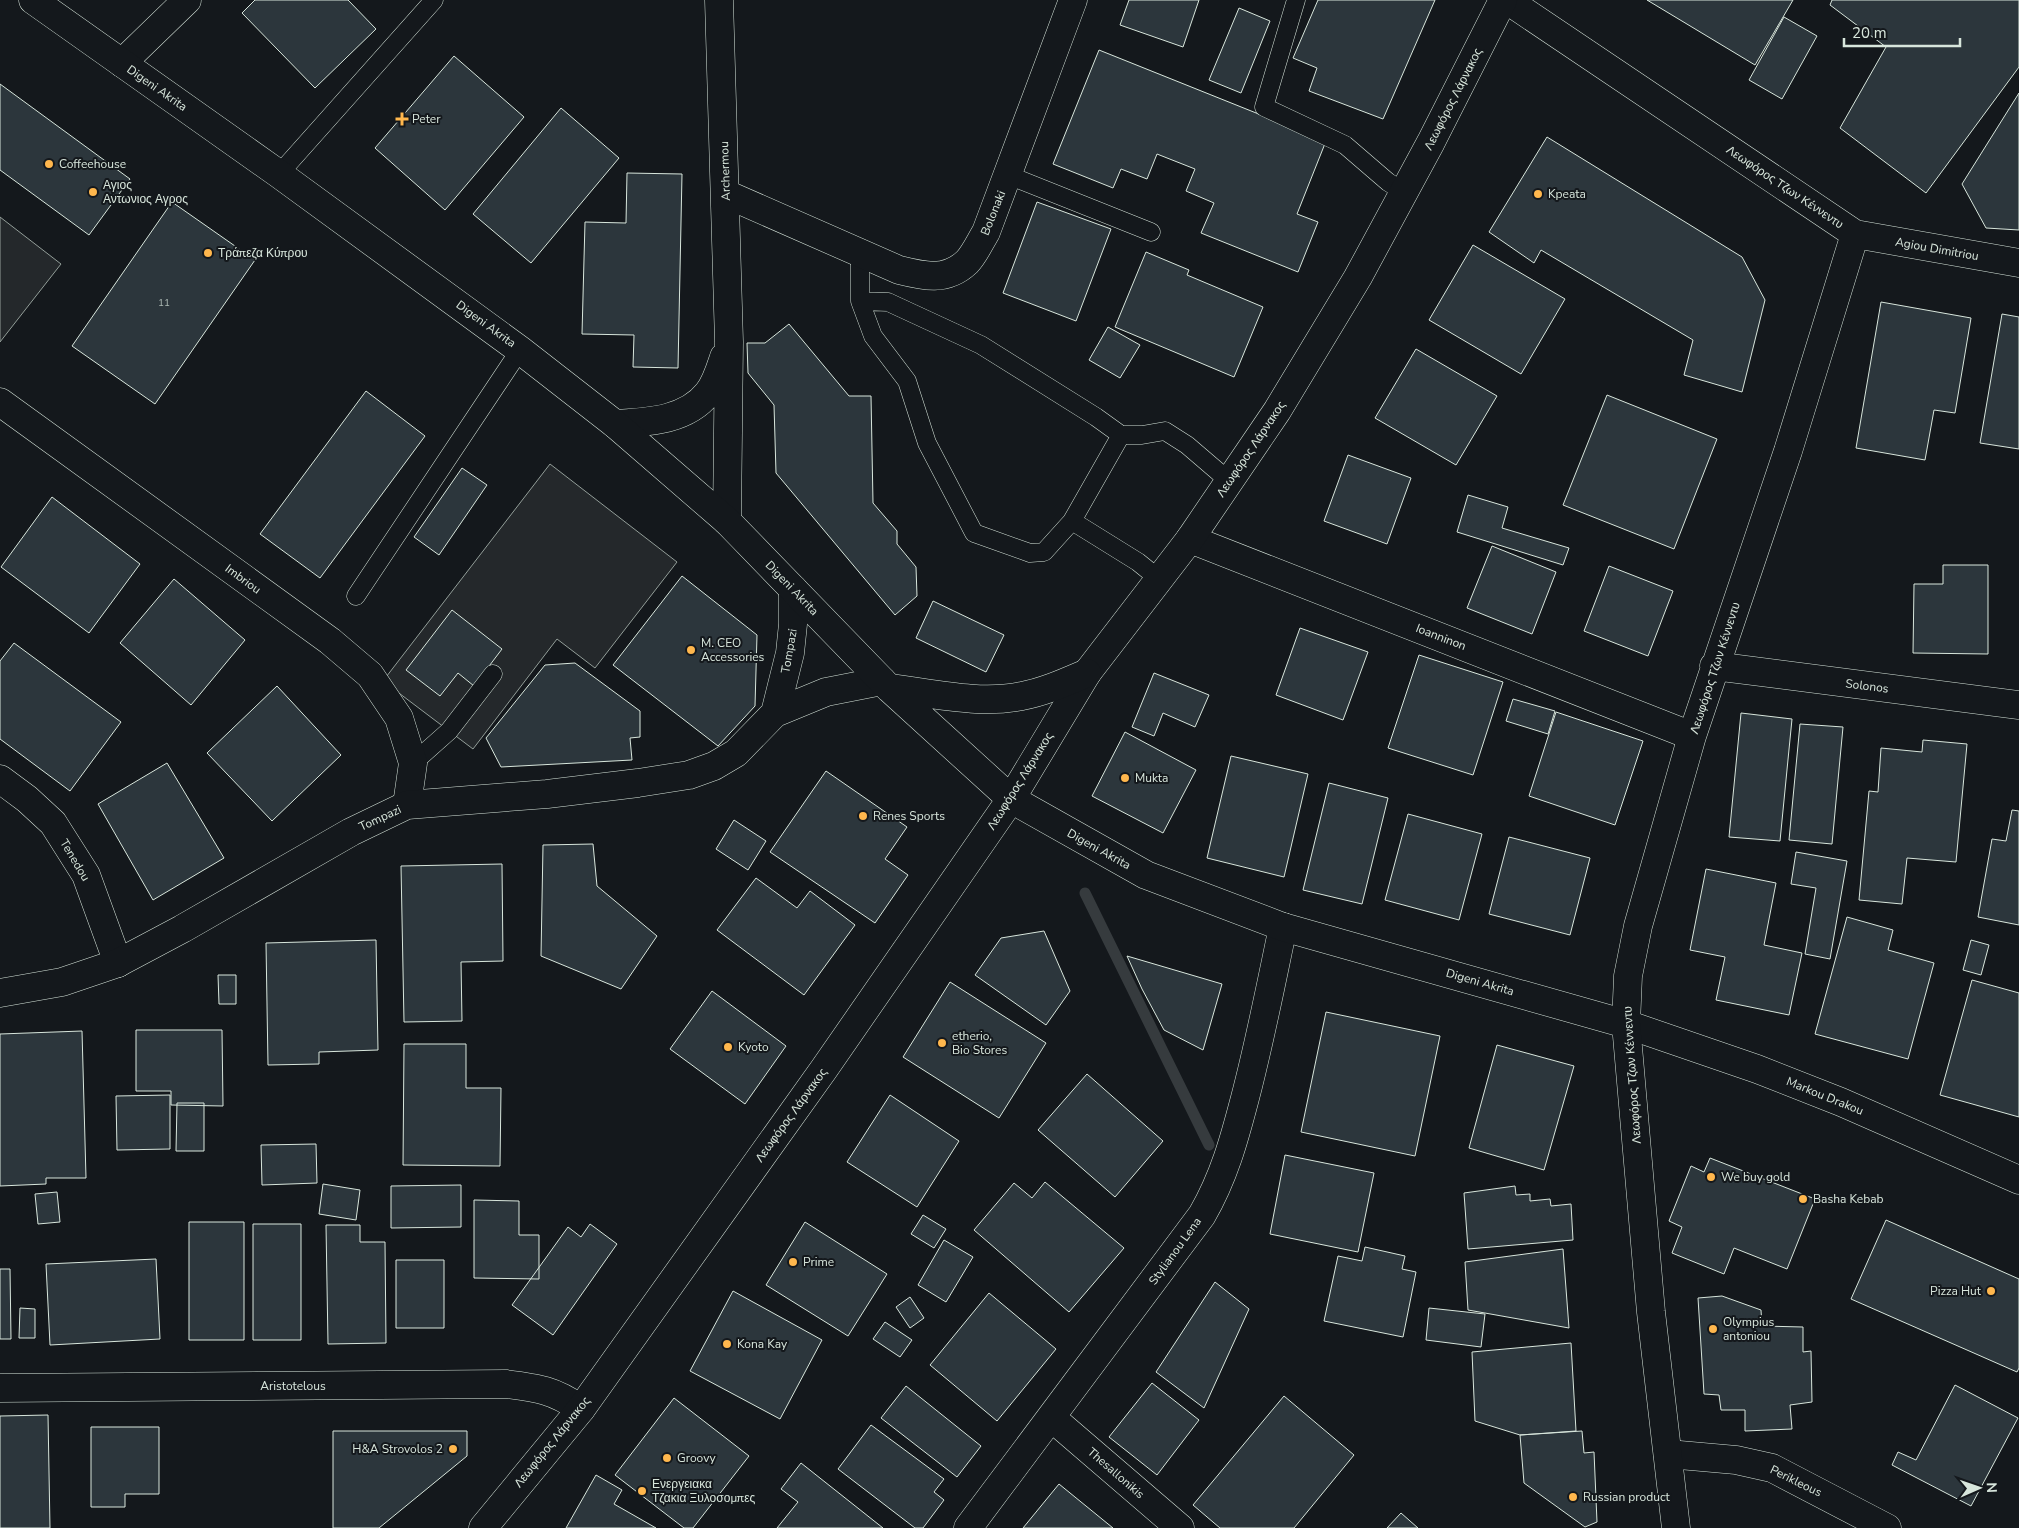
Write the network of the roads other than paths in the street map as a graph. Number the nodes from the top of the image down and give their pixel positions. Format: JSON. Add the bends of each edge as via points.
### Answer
{"nodes":[{"id":1,"x":33,"y":0,"type":"edge"},
{"id":2,"x":187,"y":0,"type":"edge"},
{"id":3,"x":434,"y":0,"type":"edge"},
{"id":4,"x":719,"y":0,"type":"edge"},
{"id":5,"x":1073,"y":0,"type":"edge"},
{"id":6,"x":1296,"y":0,"type":"edge"},
{"id":7,"x":1503,"y":0,"type":"edge"},
{"id":8,"x":1507,"y":0,"type":"edge"},
{"id":9,"x":122,"y":63,"type":"junction"},
{"id":10,"x":279,"y":174,"type":"junction"},
{"id":11,"x":1008,"y":175,"type":"junction"},
{"id":12,"x":1404,"y":192,"type":"junction"},
{"id":13,"x":726,"y":194,"type":"junction"},
{"id":14,"x":1151,"y":232,"type":"dead end"},
{"id":15,"x":1855,"y":234,"type":"junction"},
{"id":16,"x":860,"y":253,"type":"junction"},
{"id":17,"x":2019,"y":263,"type":"edge"},
{"id":18,"x":860,"y":301,"type":"junction"},
{"id":19,"x":729,"y":342,"type":"junction"},
{"id":20,"x":520,"y":350,"type":"junction"},
{"id":21,"x":0,"y":402,"type":"edge"},
{"id":22,"x":615,"y":424,"type":"junction"},
{"id":23,"x":1121,"y":435,"type":"junction"},
{"id":24,"x":1229,"y":481,"type":"junction"},
{"id":25,"x":727,"y":521,"type":"junction"},
{"id":26,"x":1072,"y":521,"type":"junction"},
{"id":27,"x":1190,"y":538,"type":"junction"},
{"id":28,"x":1159,"y":579,"type":"junction"},
{"id":29,"x":793,"y":589,"type":"junction"},
{"id":30,"x":356,"y":596,"type":"dead end"},
{"id":31,"x":1714,"y":666,"type":"junction"},
{"id":32,"x":1087,"y":673,"type":"junction"},
{"id":33,"x":493,"y":674,"type":"dead end"},
{"id":34,"x":886,"y":685,"type":"junction"},
{"id":35,"x":2019,"y":705,"type":"edge"},
{"id":36,"x":775,"y":713,"type":"junction"},
{"id":37,"x":1692,"y":736,"type":"junction"},
{"id":38,"x":413,"y":763,"type":"junction"},
{"id":39,"x":0,"y":779,"type":"edge"},
{"id":40,"x":1011,"y":798,"type":"junction"},
{"id":41,"x":406,"y":805,"type":"junction"},
{"id":42,"x":1283,"y":927,"type":"junction"},
{"id":43,"x":118,"y":963,"type":"junction"},
{"id":44,"x":0,"y":993,"type":"edge"},
{"id":45,"x":1626,"y":1024,"type":"junction"},
{"id":46,"x":2019,"y":1180,"type":"edge"},
{"id":47,"x":0,"y":1388,"type":"edge"},
{"id":48,"x":580,"y":1409,"type":"junction"},
{"id":49,"x":1052,"y":1418,"type":"junction"},
{"id":50,"x":1668,"y":1454,"type":"junction"},
{"id":51,"x":483,"y":1528,"type":"edge"},
{"id":52,"x":968,"y":1528,"type":"edge"},
{"id":53,"x":1180,"y":1528,"type":"edge"},
{"id":54,"x":1676,"y":1528,"type":"edge"},
{"id":55,"x":1887,"y":1528,"type":"edge"}],
"edges":[{"from":1,"to":9,"type":"street","name":"Digeni Akrita"},
{"from":2,"to":9,"type":"street"},
{"from":3,"to":10,"type":"lane"},
{"from":4,"to":13,"type":"street","name":"Archermou"},
{"from":5,"to":11,"type":"street","name":"Bolonaki"},
{"from":6,"to":12,"type":"lane","via":[[1264,107],[1345,145]]},
{"from":7,"to":12,"type":"street","name":"Λεωφόρος Λάρνακος"},
{"from":8,"to":15,"type":"street","name":"Λεωφόρος Τζων Κέννεντυ"},
{"from":9,"to":10,"type":"street","name":"Digeni Akrita"},
{"from":10,"to":20,"type":"street","name":"Digeni Akrita"},
{"from":11,"to":14,"type":"lane"},
{"from":11,"to":16,"type":"street","name":"Bolonaki","via":[[986,232],[967,262],[946,275],[917,275]]},
{"from":12,"to":24,"type":"street","name":"Λεωφόρος Λάρνακος","via":[[1353,285],[1277,411]]},
{"from":13,"to":16,"type":"street","name":"Bolonaki"},
{"from":13,"to":19,"type":"street","name":"Archermou"},
{"from":15,"to":17,"type":"street","name":"Agiou Dimitriou"},
{"from":15,"to":31,"type":"street","name":"Λεωφόρος Τζων Κέννεντυ","via":[[1788,451]]},
{"from":16,"to":18,"type":"lane"},
{"from":18,"to":23,"type":"lane","via":[[888,302],[981,345]]},
{"from":18,"to":26,"type":"lane","via":[[873,336],[907,382],[927,444],[974,533],[1030,553],[1044,552]]},
{"from":19,"to":22,"type":"street","name":"Archermou","via":[[709,393],[698,403],[656,422]]},
{"from":19,"to":25,"type":"street","name":"Archermou"},
{"from":20,"to":22,"type":"street","name":"Digeni Akrita"},
{"from":20,"to":30,"type":"lane"},
{"from":21,"to":38,"type":"street","name":"Imbriou","via":[[330,642],[370,675],[399,718]]},
{"from":22,"to":25,"type":"street","name":"Digeni Akrita"},
{"from":23,"to":24,"type":"lane","via":[[1165,431],[1188,444]]},
{"from":23,"to":26,"type":"lane"},
{"from":24,"to":27,"type":"street","name":"Λεωφόρος Λάρνακος"},
{"from":25,"to":29,"type":"street","name":"Digeni Akrita"},
{"from":26,"to":28,"type":"lane"},
{"from":27,"to":28,"type":"street","name":"Λεωφόρος Λάρνακος"},
{"from":27,"to":37,"type":"street","name":"Ioanninon"},
{"from":28,"to":32,"type":"street","name":"Λεωφόρος Λάρνακος"},
{"from":29,"to":34,"type":"street","name":"Digeni Akrita"},
{"from":29,"to":36,"type":"street","name":"Tompazi","via":[[790,652]]},
{"from":31,"to":35,"type":"street","name":"Solonos"},
{"from":31,"to":37,"type":"street","name":"Λεωφόρος Τζων Κέννεντυ"},
{"from":32,"to":34,"type":"street","name":"Tompazi","via":[[1021,697],[993,699]]},
{"from":32,"to":40,"type":"street","name":"Λεωφόρος Λάρνακος"},
{"from":33,"to":38,"type":"lane","via":[[449,731]]},
{"from":34,"to":36,"type":"street","name":"Tompazi","via":[[850,686],[826,692]]},
{"from":34,"to":40,"type":"street","name":"Digeni Akrita"},
{"from":36,"to":41,"type":"street","name":"Tompazi","via":[[736,753],[714,766],[688,775],[547,794]]},
{"from":37,"to":45,"type":"street","name":"Λεωφόρος Τζων Κέννεντυ","via":[[1638,926],[1628,976]]},
{"from":38,"to":41,"type":"street","name":"Imbriou"},
{"from":39,"to":43,"type":"street","name":"Tenedou","via":[[53,824],[82,868]]},
{"from":40,"to":42,"type":"street","name":"Digeni Akrita","via":[[1146,875]]},
{"from":40,"to":48,"type":"street","name":"Λεωφόρος Λάρνακος","via":[[824,1069]]},
{"from":41,"to":43,"type":"street","name":"Tompazi","via":[[351,832]]},
{"from":42,"to":45,"type":"street","name":"Digeni Akrita"},
{"from":42,"to":49,"type":"street","name":"Stylianou Lena","via":[[1251,1076],[1233,1146],[1217,1190],[1202,1215]]},
{"from":43,"to":44,"type":"street","name":"Tompazi","via":[[62,982]]},
{"from":45,"to":46,"type":"street","name":"Markou Drakou","via":[[1841,1102]]},
{"from":45,"to":50,"type":"street","name":"Λεωφόρος Τζων Κέννεντυ","via":[[1651,1312]]},
{"from":47,"to":48,"type":"street","name":"Aristotelous","via":[[506,1384],[536,1387],[563,1396]]},
{"from":48,"to":51,"type":"street","name":"Λεωφόρος Λάρνακος"},
{"from":49,"to":52,"type":"street","name":"Stylianou Lena"},
{"from":49,"to":53,"type":"street","name":"Thesallonikis"},
{"from":50,"to":54,"type":"street","name":"Λεωφόρος Τζων Κέννεντυ"},
{"from":50,"to":55,"type":"street","name":"Perikleous","via":[[1736,1460],[1772,1468]]}]}
